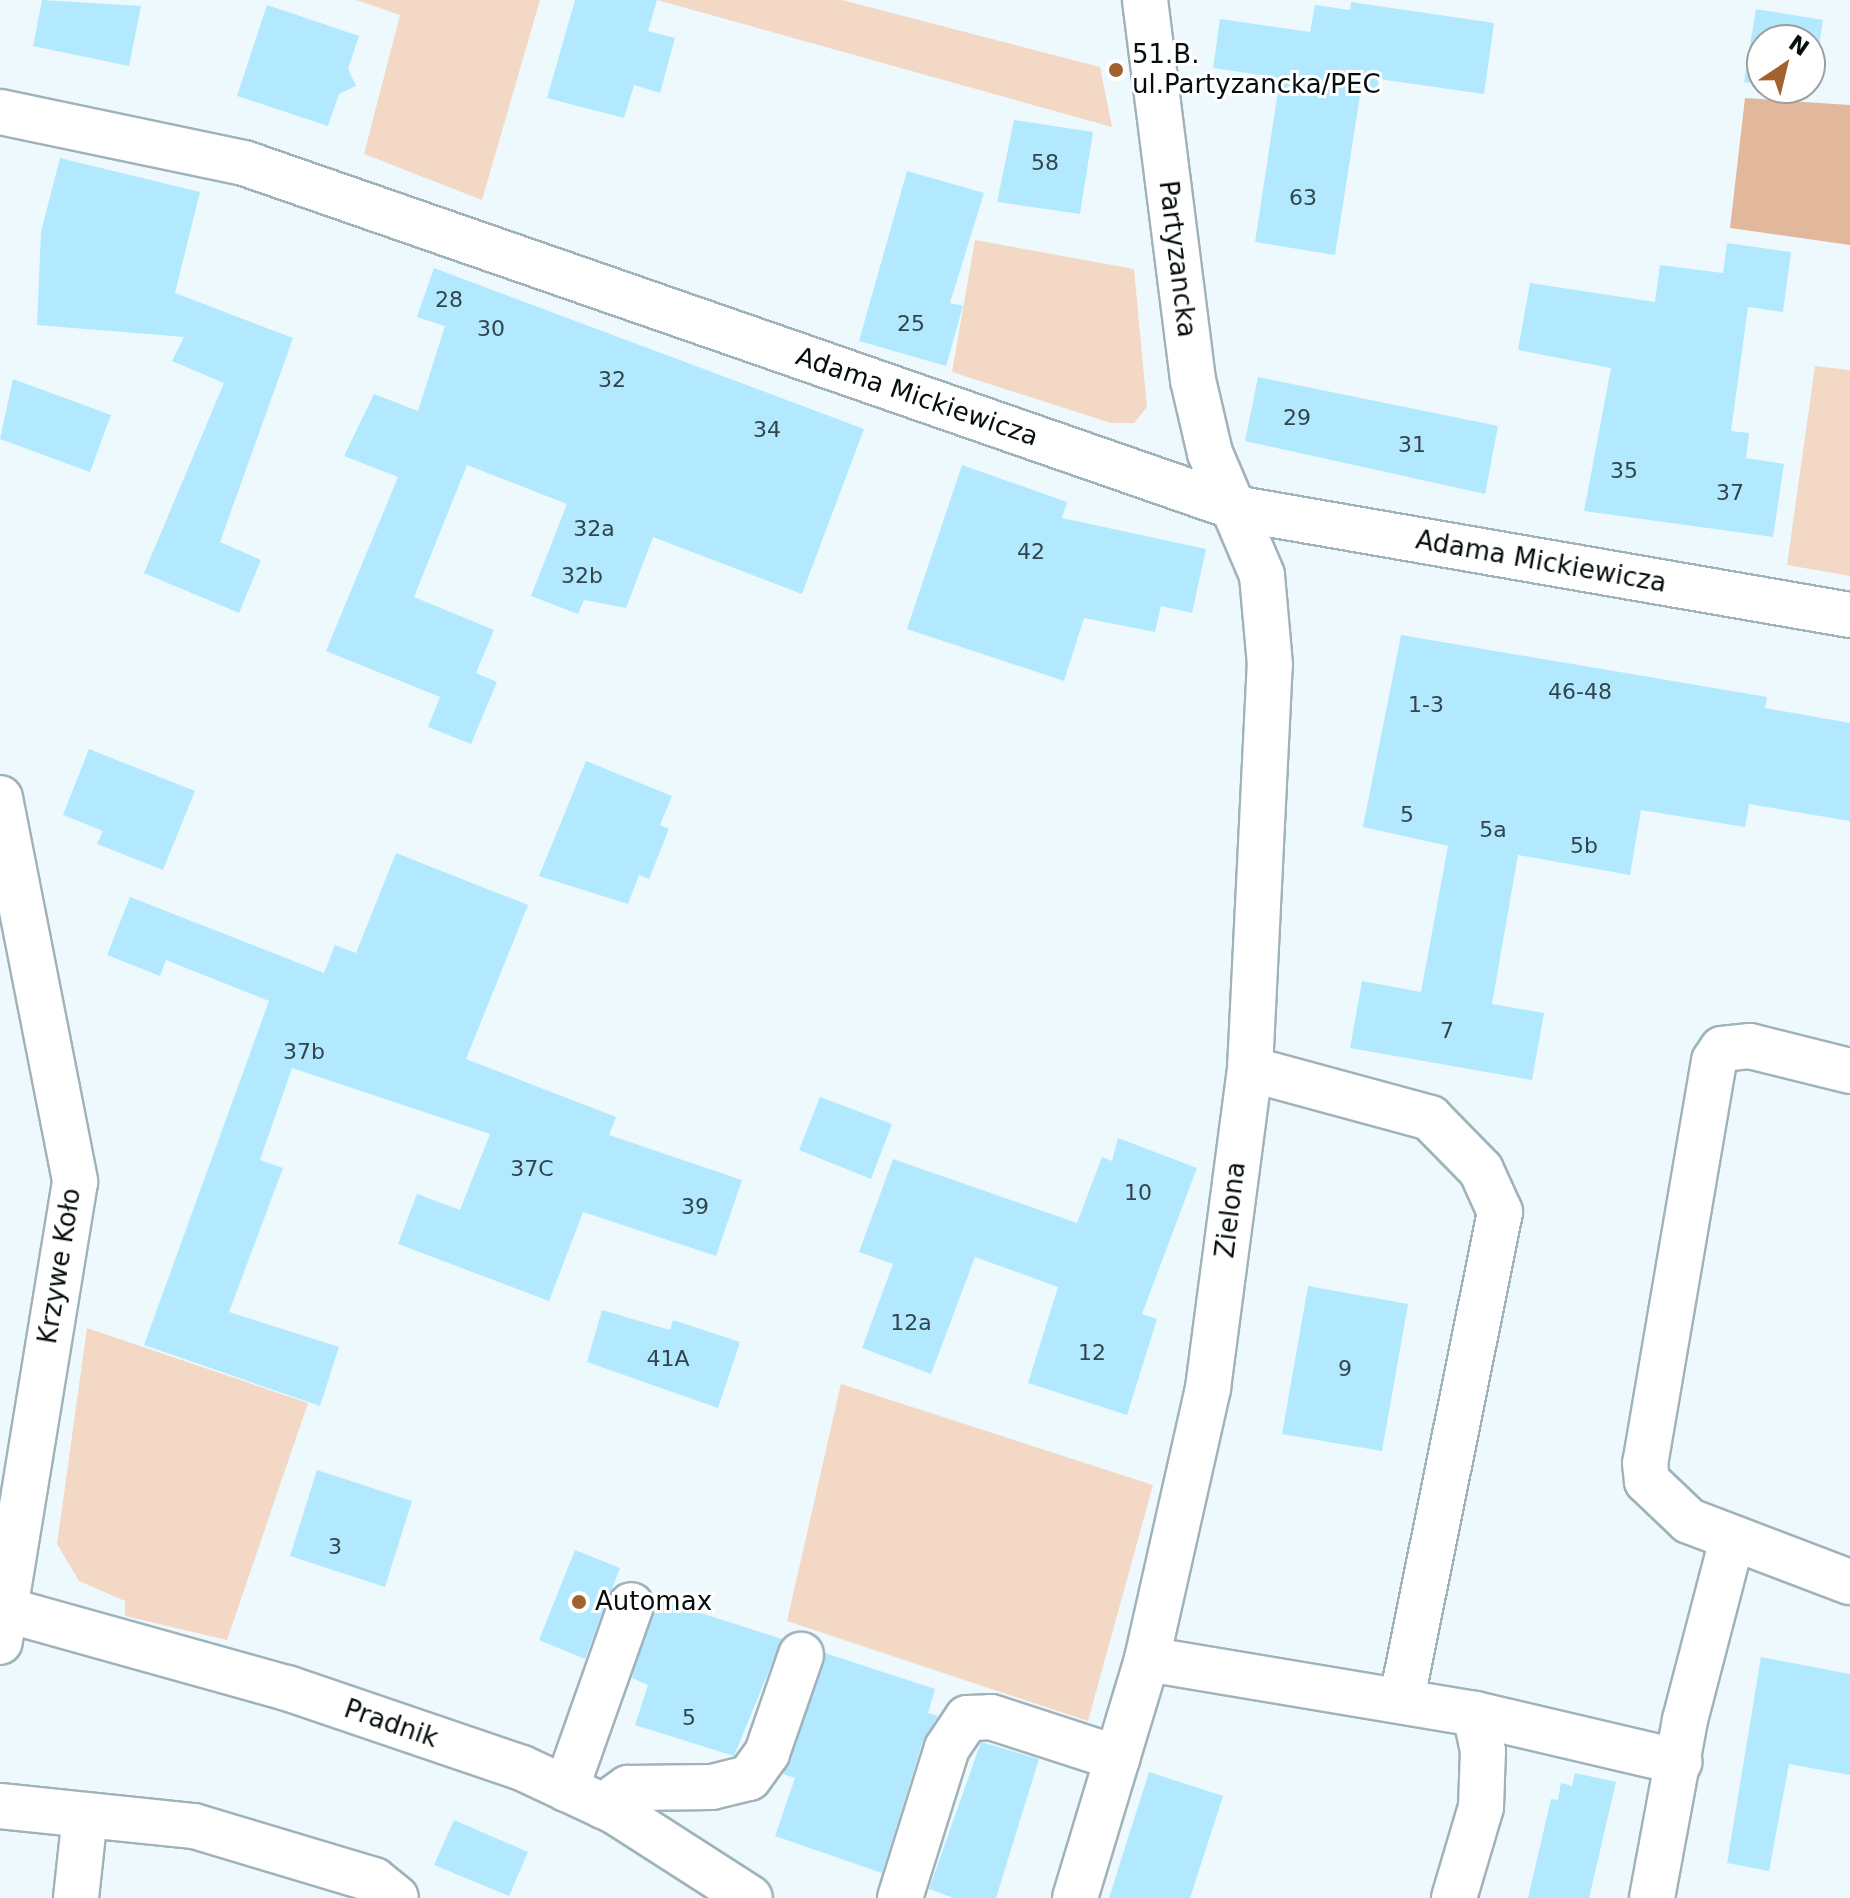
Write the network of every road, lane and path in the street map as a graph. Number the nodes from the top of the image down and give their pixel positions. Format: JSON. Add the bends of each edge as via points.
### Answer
{"nodes":[{"id":1,"x":1145,"y":0,"type":"edge"},
{"id":2,"x":0,"y":112,"type":"edge"},
{"id":3,"x":1240,"y":509,"type":"junction"},
{"id":4,"x":1850,"y":615,"type":"edge"},
{"id":5,"x":0,"y":798,"type":"edge"},
{"id":6,"x":1250,"y":1069,"type":"junction"},
{"id":7,"x":1850,"y":1071,"type":"edge"},
{"id":8,"x":1732,"y":1539,"type":"junction"},
{"id":9,"x":1850,"y":1582,"type":"edge"},
{"id":10,"x":631,"y":1605,"type":"dead end"},
{"id":11,"x":4,"y":1626,"type":"edge"},
{"id":12,"x":801,"y":1655,"type":"dead end"},
{"id":13,"x":1147,"y":1659,"type":"junction"},
{"id":14,"x":1402,"y":1700,"type":"junction"},
{"id":15,"x":1475,"y":1714,"type":"junction"},
{"id":16,"x":1117,"y":1758,"type":"junction"},
{"id":17,"x":1679,"y":1762,"type":"junction"},
{"id":18,"x":585,"y":1798,"type":"junction"},
{"id":19,"x":0,"y":1806,"type":"edge"},
{"id":20,"x":85,"y":1815,"type":"junction"},
{"id":21,"x":76,"y":1898,"type":"edge"},
{"id":22,"x":396,"y":1898,"type":"edge"},
{"id":23,"x":750,"y":1898,"type":"edge"},
{"id":24,"x":900,"y":1898,"type":"edge"},
{"id":25,"x":1075,"y":1898,"type":"edge"},
{"id":26,"x":1454,"y":1898,"type":"edge"},
{"id":27,"x":1652,"y":1898,"type":"edge"}],
"edges":[{"from":1,"to":3,"type":"street","name":"Partyzancka","via":[[1193,380],[1210,453]]},
{"from":2,"to":3,"type":"street","name":"Adama Mickiewicza","via":[[244,163]]},
{"from":3,"to":4,"type":"street","name":"Adama Mickiewicza"},
{"from":3,"to":6,"type":"street","name":"Zielona","via":[[1262,575],[1270,665]]},
{"from":5,"to":11,"type":"street","name":"Krzywe Koło","via":[[75,1182]]},
{"from":6,"to":13,"type":"street","name":"Zielona","via":[[1208,1388]]},
{"from":6,"to":14,"type":"street","via":[[1430,1118],[1481,1170],[1500,1212]]},
{"from":7,"to":8,"type":"street","via":[[1750,1046],[1722,1049],[1714,1061],[1645,1463],[1647,1481],[1668,1506]]},
{"from":8,"to":9,"type":"street"},
{"from":8,"to":17,"type":"street"},
{"from":10,"to":18,"type":"street"},
{"from":11,"to":18,"type":"street","name":"Pradnik","via":[[287,1688]]},
{"from":12,"to":18,"type":"street","via":[[767,1753],[749,1778],[712,1787],[628,1788]]},
{"from":13,"to":14,"type":"street"},
{"from":13,"to":16,"type":"street","name":"Zielona"},
{"from":14,"to":15,"type":"street"},
{"from":15,"to":17,"type":"street"},
{"from":15,"to":26,"type":"street","via":[[1481,1807]]},
{"from":16,"to":24,"type":"street","via":[[991,1717],[967,1718],[947,1748]]},
{"from":16,"to":25,"type":"street","name":"Zielona"},
{"from":17,"to":27,"type":"street"},
{"from":18,"to":23,"type":"street","name":"Pradnik"},
{"from":19,"to":20,"type":"street"},
{"from":20,"to":21,"type":"street"},
{"from":20,"to":22,"type":"street","via":[[194,1826],[374,1880]]}]}
